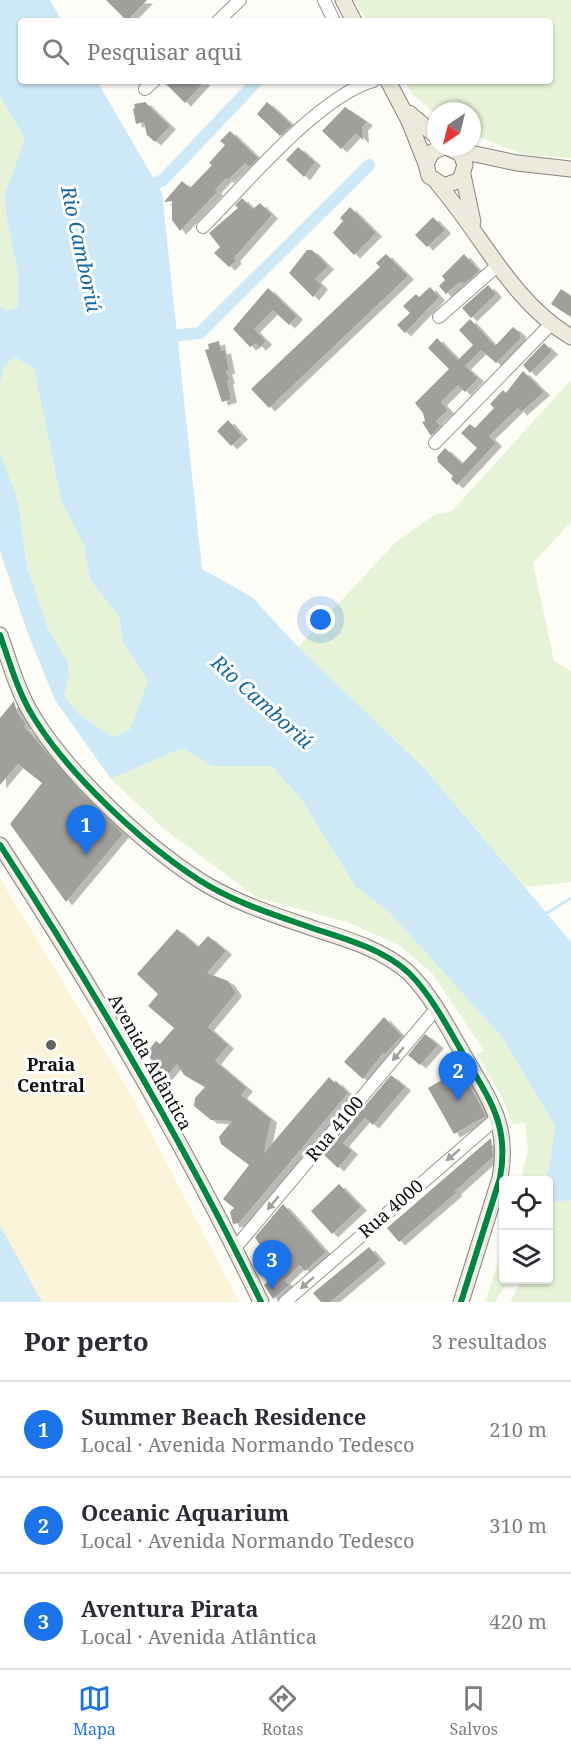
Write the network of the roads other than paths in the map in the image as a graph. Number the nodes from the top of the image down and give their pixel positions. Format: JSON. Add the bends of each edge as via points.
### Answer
{"nodes":[{"id":1,"x":240,"y":0,"type":"edge"},
{"id":2,"x":324,"y":0,"type":"edge"},
{"id":3,"x":343,"y":0,"type":"edge"},
{"id":4,"x":221,"y":18,"type":"edge"},
{"id":5,"x":333,"y":18,"type":"edge"},
{"id":6,"x":352,"y":18,"type":"edge"},
{"id":7,"x":364,"y":84,"type":"edge"},
{"id":8,"x":390,"y":84,"type":"edge"},
{"id":9,"x":402,"y":107,"type":"junction"},
{"id":10,"x":427,"y":128,"type":"edge"},
{"id":11,"x":481,"y":155,"type":"edge"},
{"id":12,"x":430,"y":156,"type":"edge"},
{"id":13,"x":460,"y":156,"type":"edge"},
{"id":14,"x":517,"y":163,"type":"junction"},
{"id":15,"x":426,"y":164,"type":"junction"},
{"id":16,"x":568,"y":168,"type":"edge"},
{"id":17,"x":464,"y":173,"type":"junction"},
{"id":18,"x":438,"y":184,"type":"junction"},
{"id":19,"x":203,"y":228,"type":"dead end"},
{"id":20,"x":476,"y":234,"type":"junction"},
{"id":21,"x":497,"y":266,"type":"junction"},
{"id":22,"x":439,"y":317,"type":"dead end"},
{"id":23,"x":551,"y":324,"type":"junction"},
{"id":24,"x":571,"y":337,"type":"edge"},
{"id":25,"x":435,"y":443,"type":"dead end"},
{"id":26,"x":0,"y":635,"type":"edge"},
{"id":27,"x":0,"y":845,"type":"edge"},
{"id":28,"x":436,"y":1009,"type":"junction"},
{"id":29,"x":498,"y":1117,"type":"junction"},
{"id":30,"x":235,"y":1248,"type":"junction"},
{"id":31,"x":261,"y":1302,"type":"edge"},
{"id":32,"x":285,"y":1302,"type":"edge"},
{"id":33,"x":461,"y":1302,"type":"edge"}],
"edges":[{"from":1,"to":4,"type":"street"},
{"from":2,"to":5,"type":"street"},
{"from":3,"to":6,"type":"main road"},
{"from":7,"to":19,"type":"street","via":[[338,97],[316,115]]},
{"from":8,"to":9,"type":"main road"},
{"from":9,"to":10,"type":"main road"},
{"from":9,"to":15,"type":"main road"},
{"from":11,"to":14,"type":"main road"},
{"from":12,"to":15,"type":"main road"},
{"from":13,"to":17,"type":"main road","via":[[464,159]]},
{"from":14,"to":16,"type":"main road"},
{"from":14,"to":17,"type":"main road"},
{"from":15,"to":18,"type":"main road","via":[[429,176]]},
{"from":17,"to":18,"type":"main road","via":[[450,186]]},
{"from":17,"to":20,"type":"main road"},
{"from":18,"to":20,"type":"main road"},
{"from":20,"to":21,"type":"main road"},
{"from":21,"to":22,"type":"street"},
{"from":21,"to":23,"type":"main road","via":[[530,307]]},
{"from":23,"to":24,"type":"main road"},
{"from":23,"to":25,"type":"street"},
{"from":26,"to":28,"type":"main road","via":[[21,693],[42,729],[63,757],[142,838],[225,895],[349,940],[388,959],[408,972]]},
{"from":27,"to":30,"type":"main road","name":"Avenida Atlântica","via":[[114,1025]]},
{"from":28,"to":29,"type":"main road"},
{"from":28,"to":30,"type":"street","name":"Rua 4100","one_way":true},
{"from":29,"to":32,"type":"street","name":"Rua 4000","one_way":true},
{"from":29,"to":33,"type":"main road","via":[[503,1143],[500,1178]]},
{"from":30,"to":31,"type":"main road","name":"Avenida Atlântica"}]}
